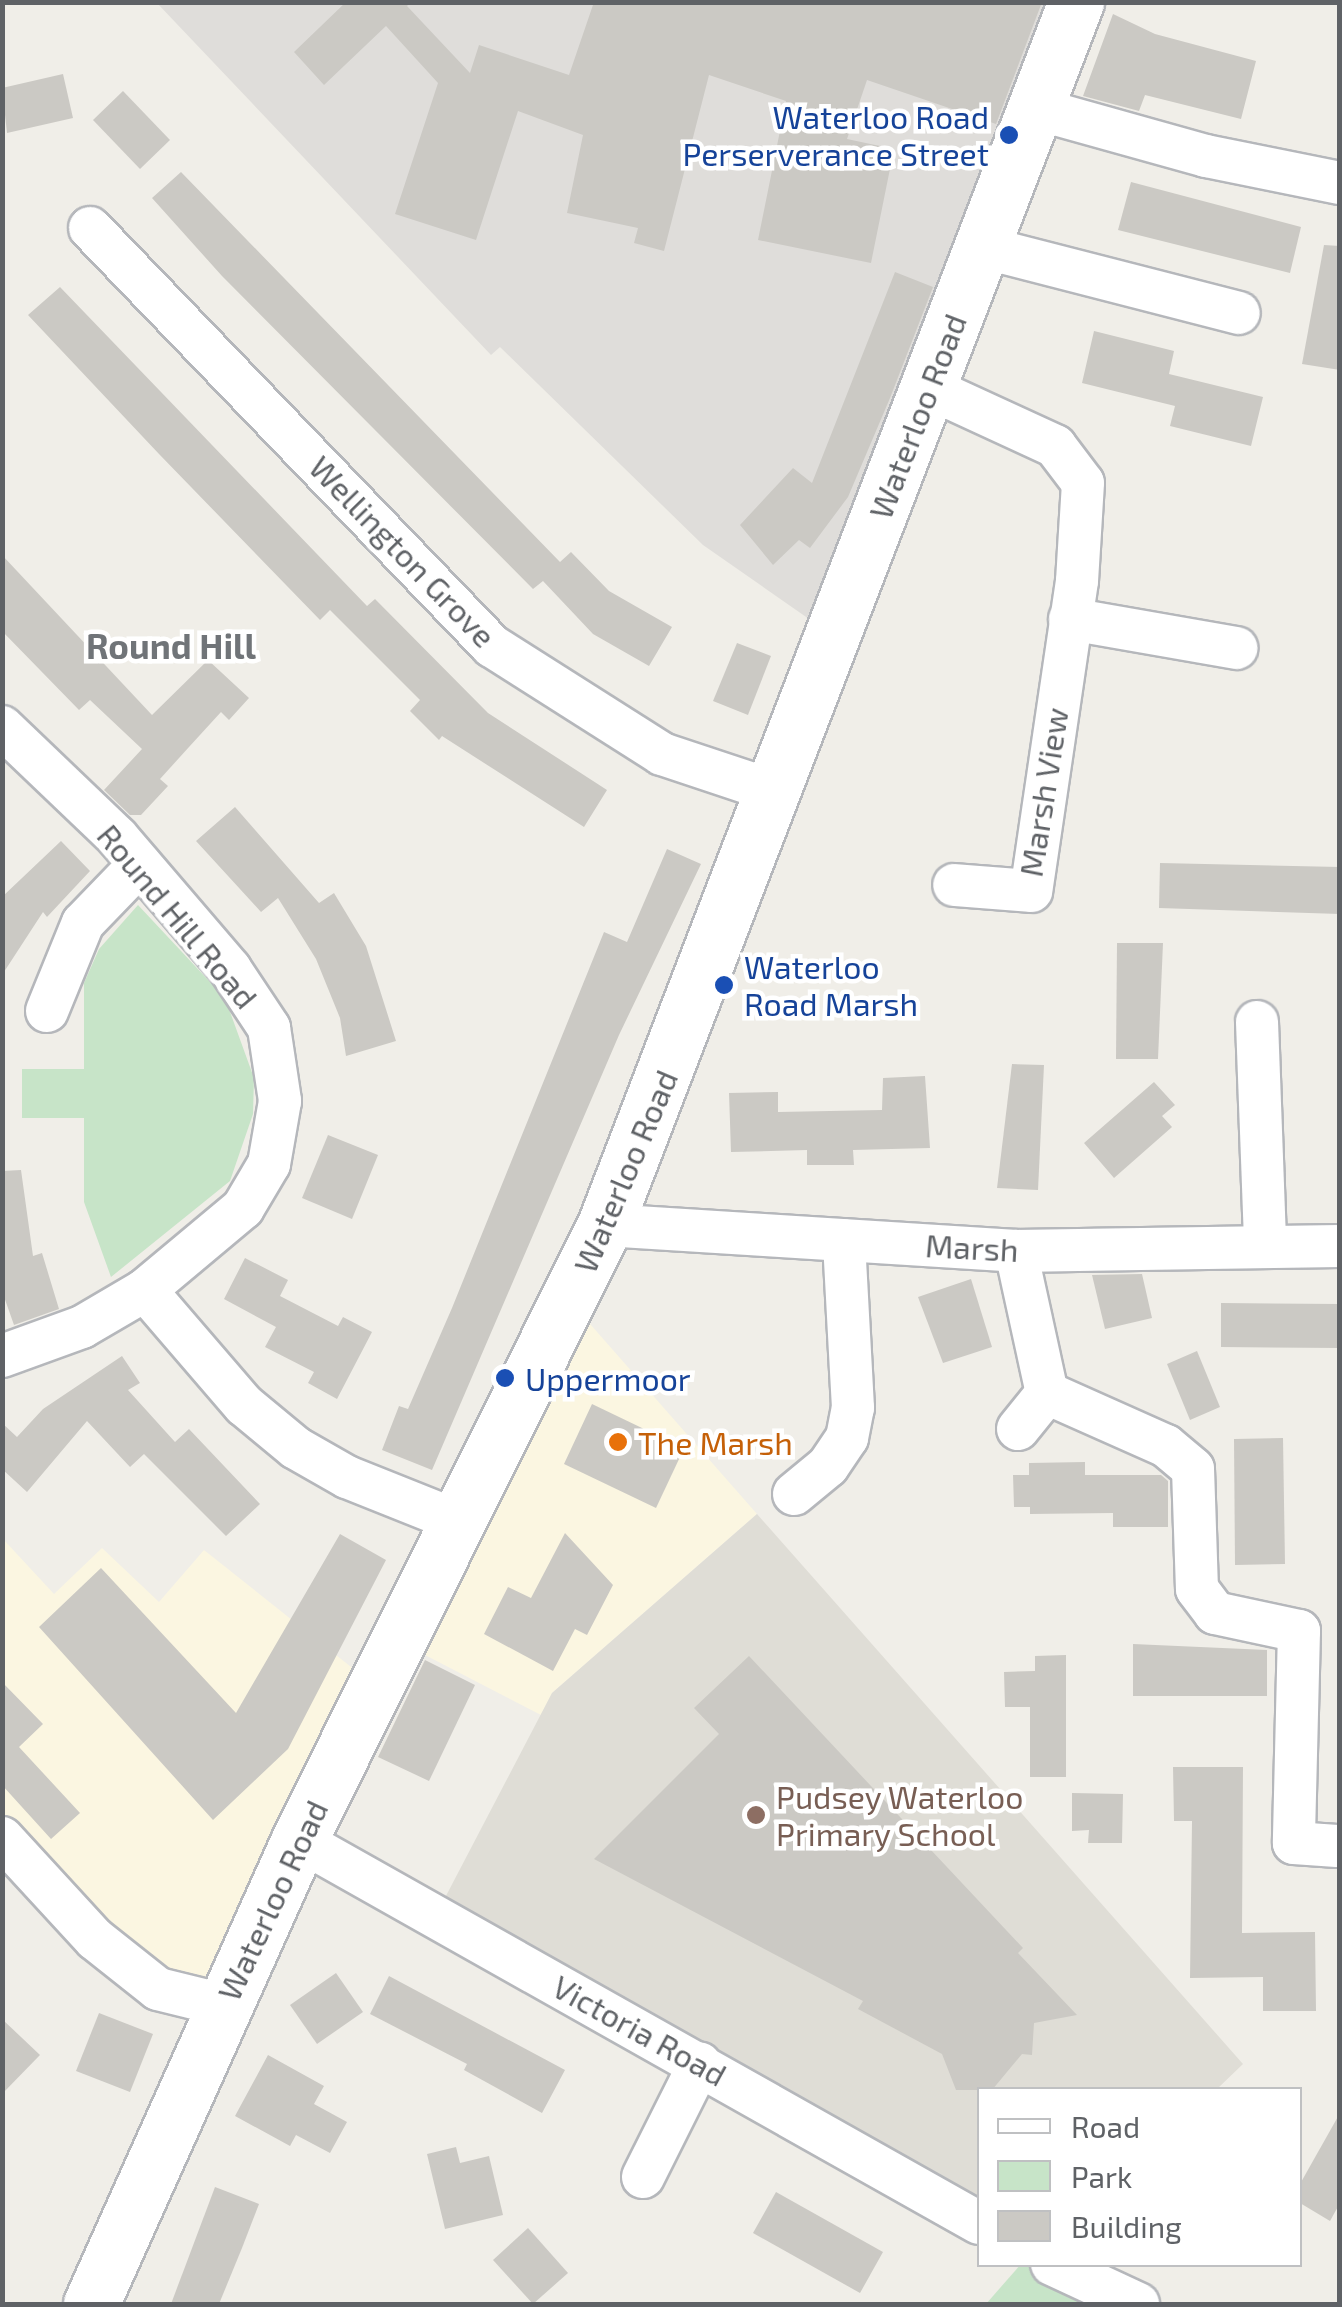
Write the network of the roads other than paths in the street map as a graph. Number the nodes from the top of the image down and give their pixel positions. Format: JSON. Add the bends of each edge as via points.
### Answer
{"nodes":[{"id":1,"x":1076,"y":2,"type":"edge"},
{"id":2,"x":1034,"y":108,"type":"junction"},
{"id":3,"x":1340,"y":183,"type":"edge"},
{"id":4,"x":90,"y":228,"type":"dead end"},
{"id":5,"x":982,"y":247,"type":"junction"},
{"id":6,"x":1239,"y":314,"type":"dead end"},
{"id":7,"x":929,"y":388,"type":"junction"},
{"id":8,"x":1070,"y":619,"type":"junction"},
{"id":9,"x":1236,"y":648,"type":"dead end"},
{"id":10,"x":2,"y":727,"type":"edge"},
{"id":11,"x":776,"y":792,"type":"junction"},
{"id":12,"x":140,"y":864,"type":"junction"},
{"id":13,"x":954,"y":885,"type":"dead end"},
{"id":14,"x":46,"y":1011,"type":"dead end"},
{"id":15,"x":1257,"y":1022,"type":"dead end"},
{"id":16,"x":605,"y":1225,"type":"junction"},
{"id":17,"x":844,"y":1240,"type":"junction"},
{"id":18,"x":1265,"y":1243,"type":"junction"},
{"id":19,"x":1340,"y":1246,"type":"edge"},
{"id":20,"x":1016,"y":1251,"type":"junction"},
{"id":21,"x":145,"y":1290,"type":"junction"},
{"id":22,"x":2,"y":1356,"type":"edge"},
{"id":23,"x":1047,"y":1393,"type":"junction"},
{"id":24,"x":1018,"y":1428,"type":"dead end"},
{"id":25,"x":794,"y":1494,"type":"dead end"},
{"id":26,"x":457,"y":1521,"type":"junction"},
{"id":27,"x":2,"y":1838,"type":"edge"},
{"id":28,"x":299,"y":1840,"type":"junction"},
{"id":29,"x":1337,"y":1846,"type":"dead end"},
{"id":30,"x":222,"y":2005,"type":"junction"},
{"id":31,"x":700,"y":2063,"type":"junction"},
{"id":32,"x":643,"y":2177,"type":"dead end"},
{"id":33,"x":977,"y":2221,"type":"edge"},
{"id":34,"x":1058,"y":2267,"type":"edge"},
{"id":35,"x":91,"y":2304,"type":"edge"},
{"id":36,"x":1138,"y":2304,"type":"edge"}],
"edges":[{"from":1,"to":2,"type":"main road","name":"Waterloo Road"},
{"from":2,"to":3,"type":"street","via":[[1206,156]]},
{"from":2,"to":5,"type":"main road","name":"Waterloo Road"},
{"from":4,"to":11,"type":"street","name":"Wellington Grove","via":[[492,646],[662,754]]},
{"from":5,"to":6,"type":"street"},
{"from":5,"to":7,"type":"main road","name":"Waterloo Road"},
{"from":7,"to":8,"type":"street","name":"Marsh View","via":[[1055,446],[1083,483]]},
{"from":7,"to":11,"type":"main road","name":"Waterloo Road"},
{"from":8,"to":9,"type":"street"},
{"from":8,"to":13,"type":"street","name":"Marsh View","via":[[1031,891]]},
{"from":10,"to":12,"type":"street","name":"Round Hill Road"},
{"from":11,"to":16,"type":"main road","name":"Waterloo Road"},
{"from":12,"to":14,"type":"street","via":[[83,923]]},
{"from":12,"to":21,"type":"street","name":"Round Hill Road","via":[[230,969],[269,1028],[280,1102],[269,1164],[243,1208]]},
{"from":15,"to":18,"type":"street"},
{"from":16,"to":17,"type":"street","name":"Marsh"},
{"from":16,"to":26,"type":"main road","name":"Waterloo Road"},
{"from":17,"to":20,"type":"street","name":"Marsh"},
{"from":17,"to":25,"type":"street","via":[[853,1408],[847,1438],[828,1466]]},
{"from":18,"to":19,"type":"street","name":"Marsh"},
{"from":18,"to":20,"type":"street","name":"Marsh"},
{"from":20,"to":23,"type":"street"},
{"from":21,"to":22,"type":"street","name":"Round Hill Road","via":[[82,1327]]},
{"from":21,"to":26,"type":"street","via":[[244,1405],[296,1448]]},
{"from":23,"to":24,"type":"street"},
{"from":23,"to":29,"type":"street","via":[[1166,1446],[1194,1470],[1197,1589],[1215,1614],[1299,1631],[1294,1843]]},
{"from":26,"to":28,"type":"main road","name":"Waterloo Road"},
{"from":27,"to":30,"type":"street","via":[[95,1940],[158,1989]]},
{"from":28,"to":30,"type":"main road","name":"Waterloo Road"},
{"from":28,"to":31,"type":"street","name":"Victoria Road"},
{"from":30,"to":35,"type":"main road","name":"Waterloo Road"},
{"from":31,"to":32,"type":"street"},
{"from":31,"to":33,"type":"street","name":"Victoria Road"},
{"from":34,"to":36,"type":"street"}]}
